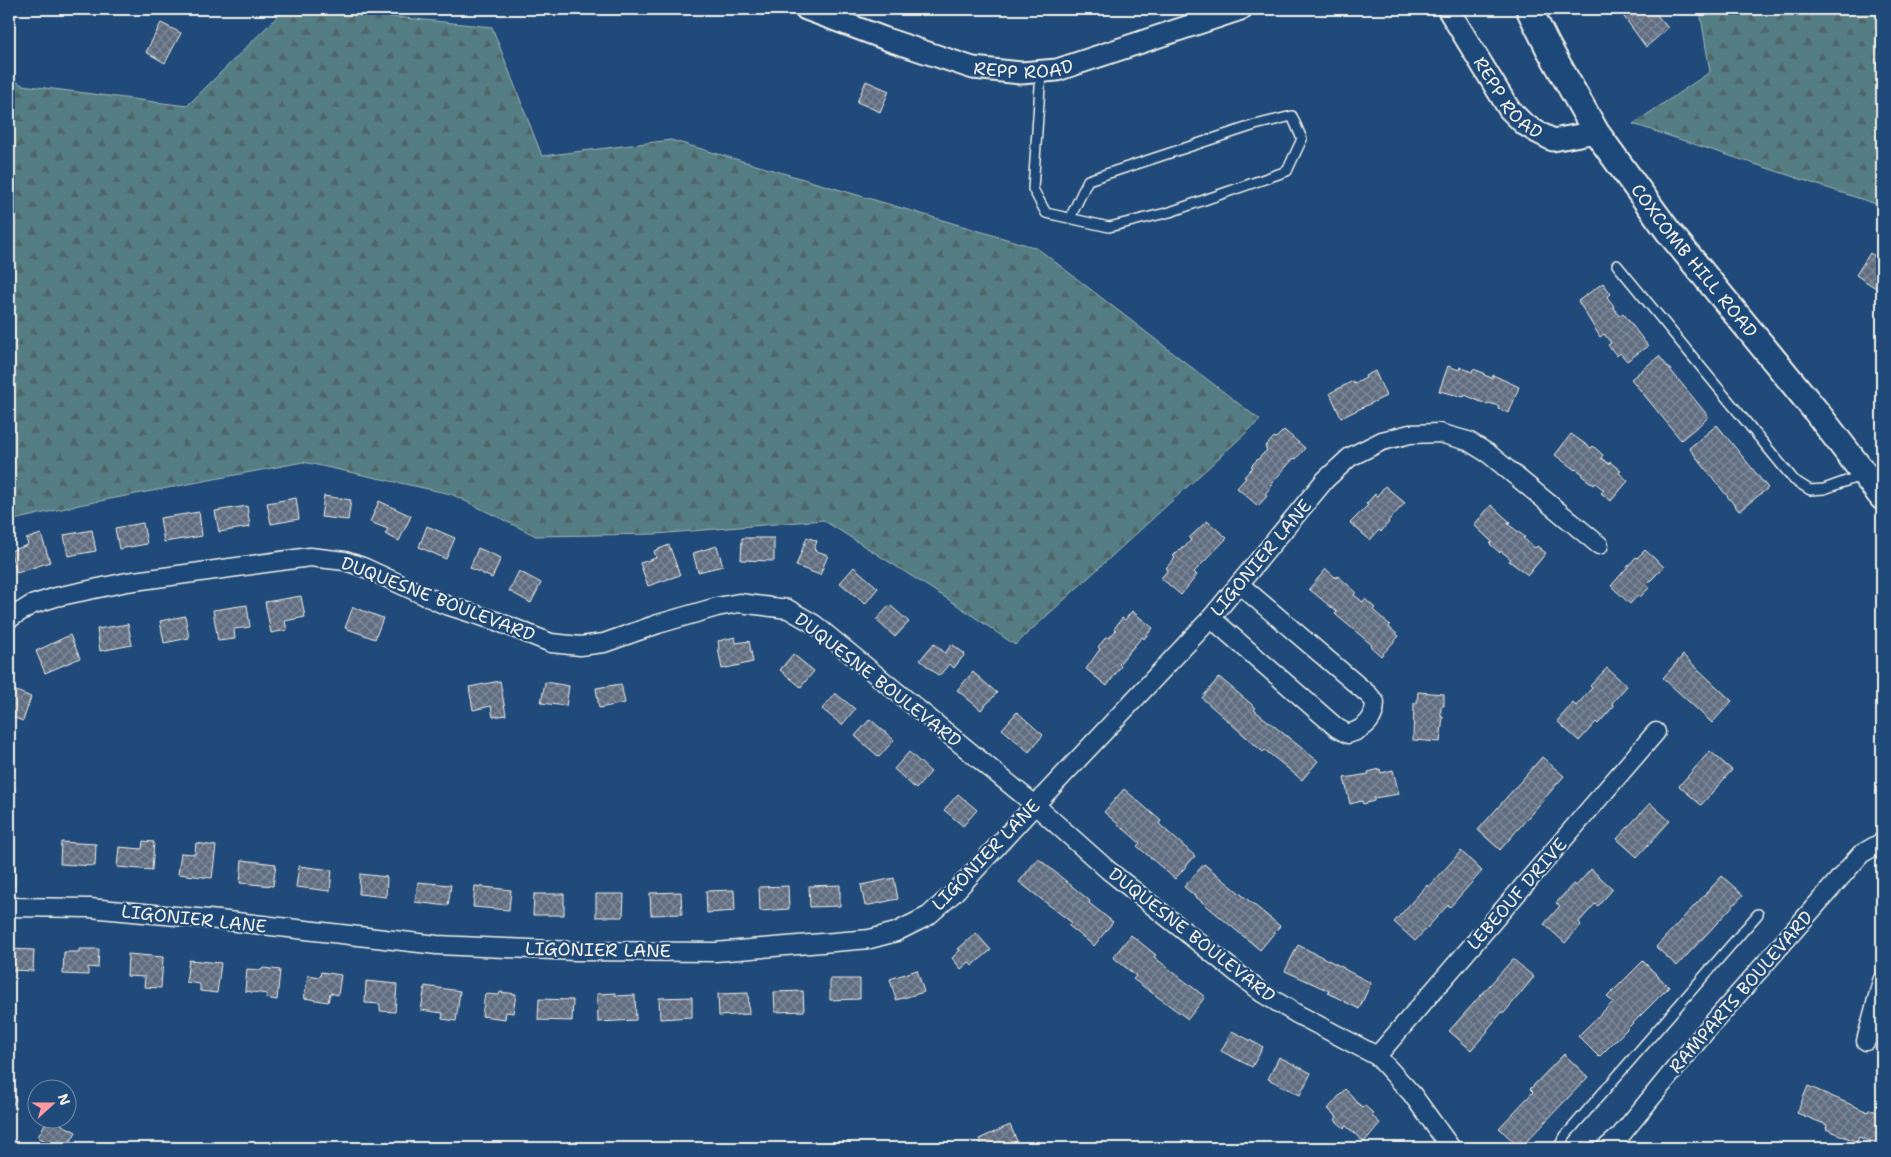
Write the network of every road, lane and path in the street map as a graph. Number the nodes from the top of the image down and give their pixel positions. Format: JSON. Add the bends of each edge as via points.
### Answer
{"nodes":[{"id":1,"x":806,"y":9,"type":"edge"},
{"id":2,"x":1241,"y":9,"type":"edge"},
{"id":3,"x":1448,"y":9,"type":"edge"},
{"id":4,"x":1529,"y":9,"type":"edge"},
{"id":5,"x":1041,"y":72,"type":"junction"},
{"id":6,"x":1596,"y":132,"type":"junction"},
{"id":7,"x":1070,"y":218,"type":"junction"},
{"id":8,"x":1617,"y":265,"type":"dead end"},
{"id":9,"x":1866,"y":474,"type":"junction"},
{"id":10,"x":1882,"y":497,"type":"edge"},
{"id":11,"x":1599,"y":545,"type":"dead end"},
{"id":12,"x":1239,"y":584,"type":"junction"},
{"id":13,"x":1212,"y":618,"type":"junction"},
{"id":14,"x":9,"y":619,"type":"edge"},
{"id":15,"x":1656,"y":732,"type":"dead end"},
{"id":16,"x":1035,"y":805,"type":"junction"},
{"id":17,"x":1882,"y":842,"type":"edge"},
{"id":18,"x":9,"y":907,"type":"edge"},
{"id":19,"x":1758,"y":914,"type":"dead end"},
{"id":20,"x":1882,"y":981,"type":"edge"},
{"id":21,"x":1866,"y":1041,"type":"dead end"},
{"id":22,"x":1377,"y":1056,"type":"junction"},
{"id":23,"x":1451,"y":1148,"type":"edge"},
{"id":24,"x":1558,"y":1148,"type":"edge"},
{"id":25,"x":1606,"y":1148,"type":"edge"}],
"edges":[{"from":1,"to":5,"type":"street","name":"REPP ROAD","via":[[973,68]]},
{"from":2,"to":5,"type":"street","name":"REPP ROAD","via":[[1057,70]]},
{"from":3,"to":6,"type":"street","name":"REPP ROAD","via":[[1509,110],[1524,124],[1553,140]]},
{"from":4,"to":6,"type":"main road","name":"COXCOMB HILL ROAD"},
{"from":5,"to":7,"type":"lane","via":[[1033,189],[1046,214]]},
{"from":6,"to":9,"type":"main road","name":"COXCOMB HILL ROAD","via":[[1668,231]]},
{"from":7,"to":7,"type":"lane","via":[[1109,227],[1170,212],[1287,172],[1302,139],[1292,116],[1088,180]]},
{"from":8,"to":9,"type":"lane","via":[[1794,480],[1810,490],[1824,489]]},
{"from":9,"to":10,"type":"main road","name":"COXCOMB HILL ROAD"},
{"from":11,"to":12,"type":"street","name":"LIGONIER LANE","via":[[1489,454],[1468,441],[1439,433],[1410,434],[1382,441],[1350,457],[1325,480]]},
{"from":12,"to":13,"type":"street","name":"LIGONIER LANE"},
{"from":12,"to":13,"type":"street","via":[[1369,694],[1375,702],[1373,717],[1357,732],[1348,734],[1337,728]]},
{"from":13,"to":16,"type":"street","name":"LIGONIER LANE"},
{"from":14,"to":16,"type":"street","name":"DUQUESNE BOULEVARD","via":[[30,604],[56,596],[127,582],[310,557],[364,567],[443,604],[551,642],[580,646],[604,643],[658,624],[739,603],[788,609],[814,624]]},
{"from":15,"to":22,"type":"street","name":"LEBEOUF DRIVE"},
{"from":16,"to":18,"type":"street","name":"LIGONIER LANE","via":[[955,892],[928,916],[896,932],[860,940],[715,952],[575,951],[437,945],[90,908]]},
{"from":16,"to":22,"type":"street","name":"DUQUESNE BOULEVARD","via":[[1108,870],[1262,993]]},
{"from":17,"to":25,"type":"street","name":"RAMPARTS BOULEVARD","via":[[1861,854],[1705,1032],[1620,1136]]},
{"from":19,"to":24,"type":"lane"},
{"from":20,"to":21,"type":"street"},
{"from":22,"to":23,"type":"street","name":"DUQUESNE BOULEVARD","via":[[1412,1094]]}]}
